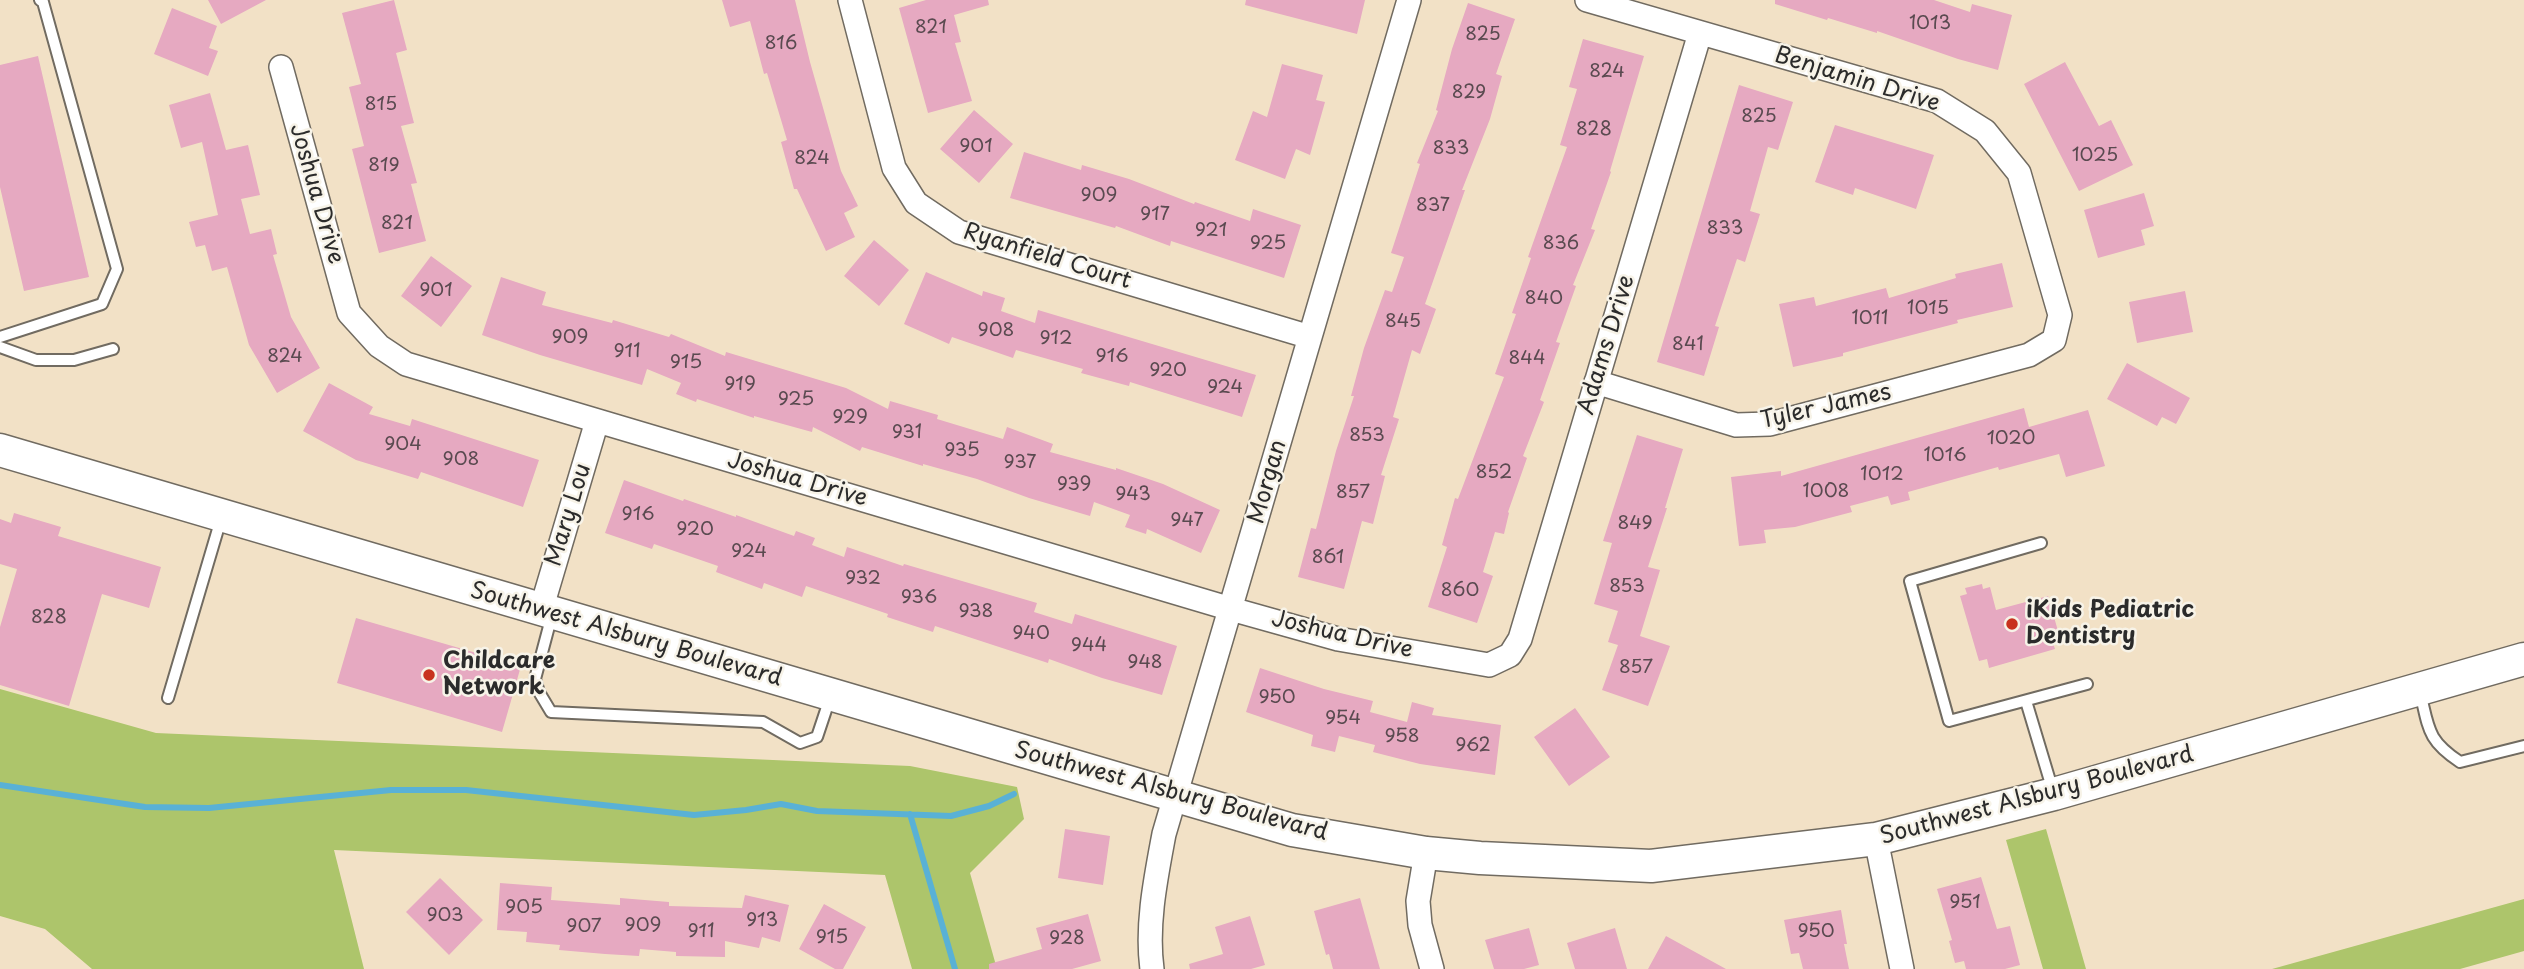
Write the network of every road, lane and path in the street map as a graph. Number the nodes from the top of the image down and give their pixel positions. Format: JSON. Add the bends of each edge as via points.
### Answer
{"nodes":[{"id":1,"x":40,"y":0,"type":"edge"},
{"id":2,"x":850,"y":0,"type":"edge"},
{"id":3,"x":1409,"y":0,"type":"edge"},
{"id":4,"x":1587,"y":0,"type":"edge"},
{"id":5,"x":1700,"y":33,"type":"junction"},
{"id":6,"x":281,"y":67,"type":"dead end"},
{"id":7,"x":0,"y":337,"type":"edge"},
{"id":8,"x":1310,"y":337,"type":"junction"},
{"id":9,"x":2054,"y":340,"type":"joint"},
{"id":10,"x":0,"y":347,"type":"edge"},
{"id":11,"x":113,"y":349,"type":"dead end"},
{"id":12,"x":1596,"y":382,"type":"junction"},
{"id":13,"x":597,"y":421,"type":"junction"},
{"id":14,"x":0,"y":450,"type":"edge"},
{"id":15,"x":222,"y":516,"type":"junction"},
{"id":16,"x":2041,"y":543,"type":"dead end"},
{"id":17,"x":1231,"y":609,"type":"junction"},
{"id":18,"x":547,"y":611,"type":"junction"},
{"id":19,"x":1510,"y":655,"type":"joint"},
{"id":20,"x":2524,"y":659,"type":"edge"},
{"id":21,"x":2087,"y":684,"type":"dead end"},
{"id":22,"x":2420,"y":690,"type":"junction"},
{"id":23,"x":831,"y":695,"type":"junction"},
{"id":24,"x":168,"y":698,"type":"dead end"},
{"id":25,"x":2026,"y":701,"type":"junction"},
{"id":26,"x":2524,"y":746,"type":"edge"},
{"id":27,"x":2054,"y":794,"type":"junction"},
{"id":28,"x":1174,"y":797,"type":"junction"},
{"id":29,"x":1876,"y":839,"type":"junction"},
{"id":30,"x":1426,"y":853,"type":"junction"},
{"id":31,"x":1152,"y":969,"type":"edge"},
{"id":32,"x":1432,"y":969,"type":"edge"},
{"id":33,"x":1902,"y":969,"type":"edge"}],
"edges":[{"from":1,"to":7,"type":"lane","via":[[117,269],[102,304]]},
{"from":2,"to":8,"type":"street","name":"Ryanfield Court","via":[[894,168],[916,203],[959,232]]},
{"from":3,"to":8,"type":"street","name":"Morgan"},
{"from":4,"to":5,"type":"street","name":"Benjamin Drive"},
{"from":5,"to":9,"type":"street","name":"Benjamin Drive","via":[[1937,101],[1984,131],[2019,173],[2060,316]]},
{"from":5,"to":12,"type":"street","name":"Adams Drive"},
{"from":6,"to":13,"type":"street","name":"Joshua Drive","via":[[349,313],[379,346],[406,363]]},
{"from":8,"to":17,"type":"street","name":"Morgan"},
{"from":9,"to":12,"type":"street","name":"Tyler James","via":[[2029,355],[1770,424],[1736,425]]},
{"from":10,"to":11,"type":"lane","via":[[36,360],[74,360]]},
{"from":12,"to":19,"type":"street","name":"Adams Drive","via":[[1520,639]]},
{"from":13,"to":17,"type":"street","name":"Joshua Drive"},
{"from":13,"to":18,"type":"street","name":"Mary Lou"},
{"from":14,"to":15,"type":"main road","name":"Southwest Alsbury Boulevard"},
{"from":15,"to":18,"type":"main road","name":"Southwest Alsbury Boulevard"},
{"from":15,"to":24,"type":"lane"},
{"from":16,"to":25,"type":"lane","via":[[1910,581],[1949,721]]},
{"from":17,"to":19,"type":"street","name":"Joshua Drive","via":[[1338,639],[1489,665]]},
{"from":17,"to":28,"type":"street","name":"Morgan"},
{"from":18,"to":23,"type":"main road","name":"Southwest Alsbury Boulevard"},
{"from":18,"to":23,"type":"lane","via":[[534,679],[551,712],[763,722],[800,743],[817,737]]},
{"from":20,"to":22,"type":"main road","name":"Southwest Alsbury Boulevard"},
{"from":21,"to":25,"type":"lane"},
{"from":22,"to":26,"type":"lane","via":[[2431,736],[2440,749],[2460,762]]},
{"from":22,"to":27,"type":"main road","name":"Southwest Alsbury Boulevard"},
{"from":23,"to":28,"type":"main road","name":"Southwest Alsbury Boulevard"},
{"from":25,"to":27,"type":"lane"},
{"from":27,"to":29,"type":"main road","name":"Southwest Alsbury Boulevard"},
{"from":28,"to":30,"type":"main road","name":"Southwest Alsbury Boulevard","via":[[1292,830]]},
{"from":28,"to":31,"type":"street","name":"Morgan","via":[[1154,884]]},
{"from":29,"to":30,"type":"main road","name":"Southwest Alsbury Boulevard","via":[[1651,866]]},
{"from":29,"to":33,"type":"street"},
{"from":30,"to":32,"type":"street","via":[[1418,901]]}]}
